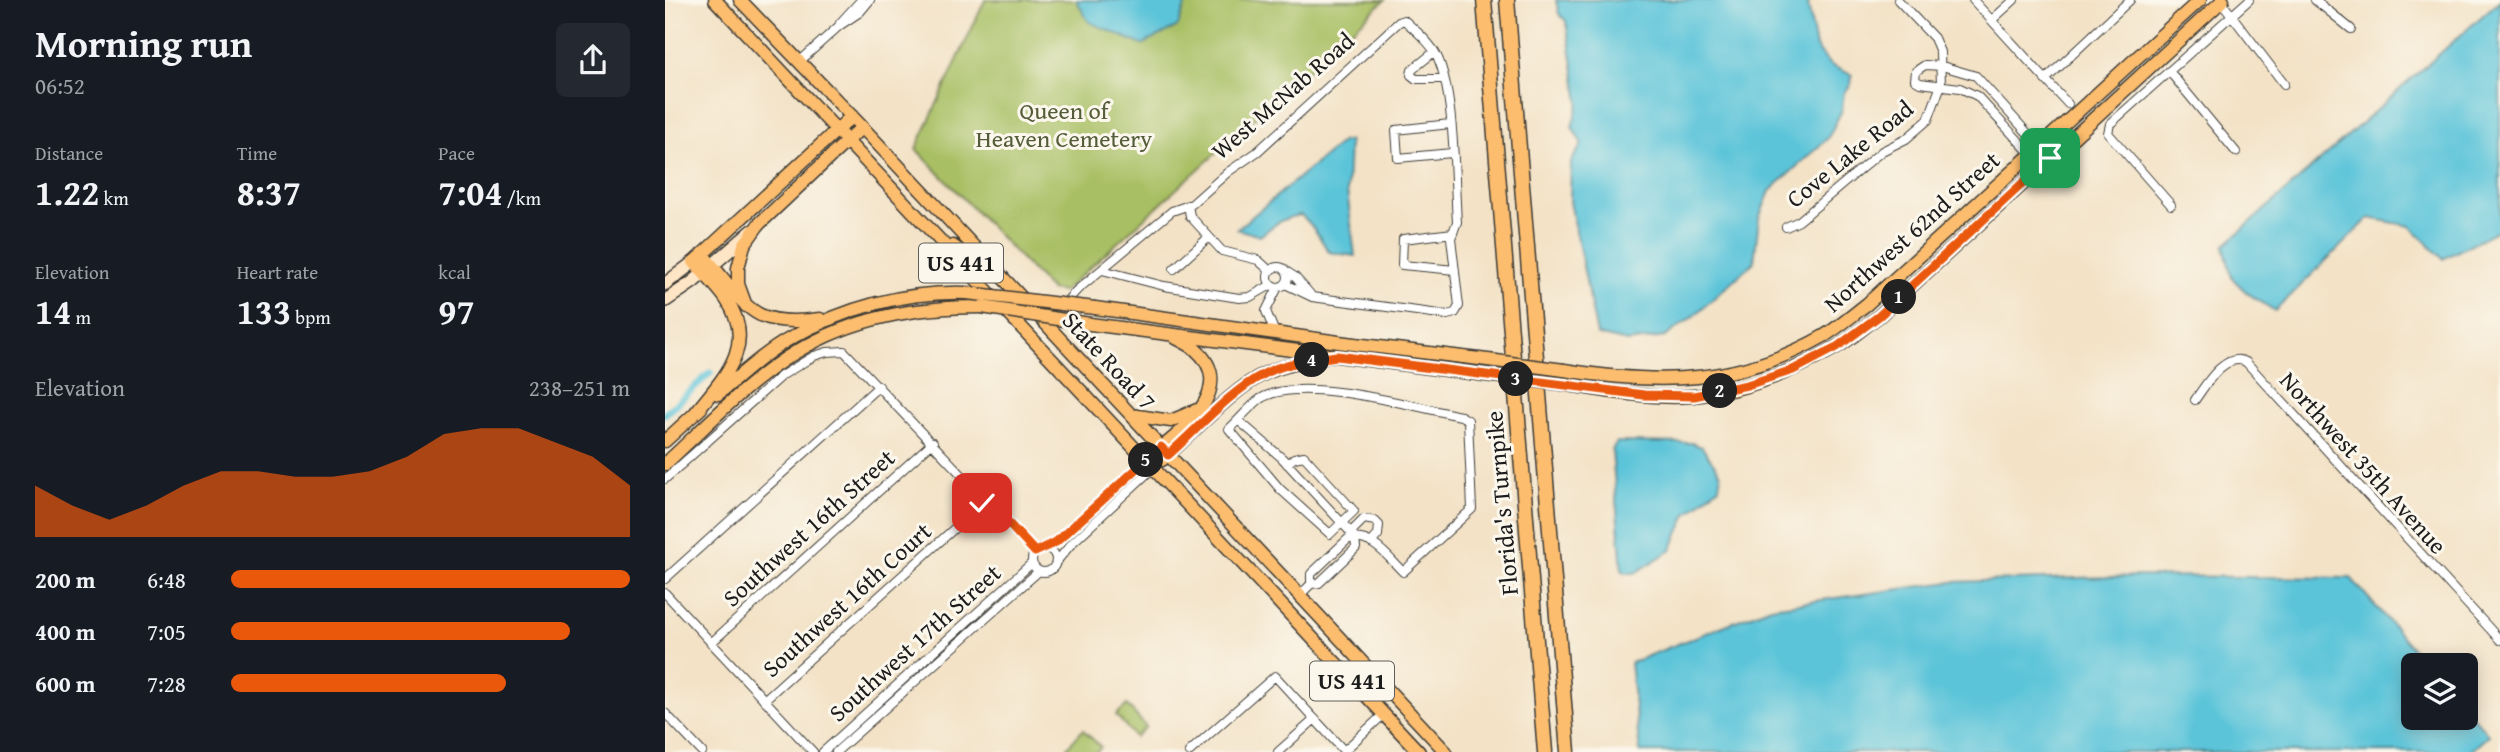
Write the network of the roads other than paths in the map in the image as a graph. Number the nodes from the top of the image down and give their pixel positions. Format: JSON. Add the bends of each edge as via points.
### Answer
{"nodes":[{"id":1,"x":715,"y":0,"type":"edge"},
{"id":2,"x":740,"y":0,"type":"edge"},
{"id":3,"x":862,"y":0,"type":"edge"},
{"id":4,"x":870,"y":0,"type":"edge"},
{"id":5,"x":1484,"y":0,"type":"edge"},
{"id":6,"x":1507,"y":0,"type":"edge"},
{"id":7,"x":1898,"y":0,"type":"edge"},
{"id":8,"x":1973,"y":0,"type":"edge"},
{"id":9,"x":2014,"y":0,"type":"edge"},
{"id":10,"x":2130,"y":0,"type":"edge"},
{"id":11,"x":2200,"y":0,"type":"edge"},
{"id":12,"x":2249,"y":0,"type":"edge"},
{"id":13,"x":2315,"y":0,"type":"edge"},
{"id":14,"x":2222,"y":1,"type":"edge"},
{"id":15,"x":2233,"y":15,"type":"junction"},
{"id":16,"x":1992,"y":20,"type":"junction"},
{"id":17,"x":839,"y":26,"type":"junction"},
{"id":18,"x":2351,"y":29,"type":"dead end"},
{"id":19,"x":1434,"y":52,"type":"junction"},
{"id":20,"x":799,"y":62,"type":"junction"},
{"id":21,"x":1942,"y":66,"type":"junction"},
{"id":22,"x":2169,"y":71,"type":"junction"},
{"id":23,"x":1443,"y":79,"type":"junction"},
{"id":24,"x":2045,"y":80,"type":"junction"},
{"id":25,"x":2284,"y":84,"type":"dead end"},
{"id":26,"x":1941,"y":85,"type":"junction"},
{"id":27,"x":2068,"y":104,"type":"dead end"},
{"id":28,"x":852,"y":116,"type":"junction"},
{"id":29,"x":1450,"y":124,"type":"junction"},
{"id":30,"x":862,"y":127,"type":"junction"},
{"id":31,"x":837,"y":130,"type":"junction"},
{"id":32,"x":848,"y":140,"type":"junction"},
{"id":33,"x":2035,"y":150,"type":"junction"},
{"id":34,"x":2236,"y":152,"type":"dead end"},
{"id":35,"x":1452,"y":153,"type":"junction"},
{"id":36,"x":2046,"y":162,"type":"junction"},
{"id":37,"x":1188,"y":205,"type":"junction"},
{"id":38,"x":2171,"y":205,"type":"dead end"},
{"id":39,"x":759,"y":224,"type":"junction"},
{"id":40,"x":927,"y":227,"type":"junction"},
{"id":41,"x":1786,"y":227,"type":"dead end"},
{"id":42,"x":1453,"y":233,"type":"junction"},
{"id":43,"x":1209,"y":237,"type":"junction"},
{"id":44,"x":698,"y":258,"type":"junction"},
{"id":45,"x":991,"y":266,"type":"junction"},
{"id":46,"x":708,"y":269,"type":"junction"},
{"id":47,"x":1174,"y":269,"type":"dead end"},
{"id":48,"x":1102,"y":270,"type":"junction"},
{"id":49,"x":1455,"y":270,"type":"junction"},
{"id":50,"x":1270,"y":271,"type":"junction"},
{"id":51,"x":1287,"y":272,"type":"junction"},
{"id":52,"x":665,"y":284,"type":"edge"},
{"id":53,"x":1278,"y":285,"type":"junction"},
{"id":54,"x":1312,"y":297,"type":"junction"},
{"id":55,"x":665,"y":301,"type":"edge"},
{"id":56,"x":746,"y":306,"type":"junction"},
{"id":57,"x":831,"y":318,"type":"junction"},
{"id":58,"x":1045,"y":324,"type":"junction"},
{"id":59,"x":1275,"y":333,"type":"junction"},
{"id":60,"x":1170,"y":334,"type":"junction"},
{"id":61,"x":1337,"y":356,"type":"junction"},
{"id":62,"x":879,"y":386,"type":"junction"},
{"id":63,"x":2195,"y":400,"type":"dead end"},
{"id":64,"x":1203,"y":406,"type":"junction"},
{"id":65,"x":696,"y":412,"type":"junction"},
{"id":66,"x":1131,"y":415,"type":"junction"},
{"id":67,"x":1238,"y":420,"type":"junction"},
{"id":68,"x":665,"y":441,"type":"edge"},
{"id":69,"x":933,"y":442,"type":"junction"},
{"id":70,"x":1165,"y":451,"type":"junction"},
{"id":71,"x":665,"y":464,"type":"edge"},
{"id":72,"x":1149,"y":464,"type":"junction"},
{"id":73,"x":1287,"y":464,"type":"junction"},
{"id":74,"x":665,"y":480,"type":"edge"},
{"id":75,"x":1105,"y":496,"type":"junction"},
{"id":76,"x":986,"y":499,"type":"junction"},
{"id":77,"x":1110,"y":506,"type":"junction"},
{"id":78,"x":1341,"y":523,"type":"junction"},
{"id":79,"x":1353,"y":535,"type":"junction"},
{"id":80,"x":1371,"y":543,"type":"junction"},
{"id":81,"x":1339,"y":547,"type":"junction"},
{"id":82,"x":1045,"y":548,"type":"junction"},
{"id":83,"x":1035,"y":552,"type":"junction"},
{"id":84,"x":1348,"y":555,"type":"junction"},
{"id":85,"x":1057,"y":561,"type":"junction"},
{"id":86,"x":1032,"y":563,"type":"junction"},
{"id":87,"x":1245,"y":564,"type":"junction"},
{"id":88,"x":1039,"y":572,"type":"junction"},
{"id":89,"x":665,"y":579,"type":"edge"},
{"id":90,"x":1311,"y":584,"type":"junction"},
{"id":91,"x":665,"y":593,"type":"edge"},
{"id":92,"x":1300,"y":595,"type":"junction"},
{"id":93,"x":1286,"y":610,"type":"junction"},
{"id":94,"x":1327,"y":625,"type":"junction"},
{"id":95,"x":2500,"y":640,"type":"edge"},
{"id":96,"x":711,"y":643,"type":"junction"},
{"id":97,"x":905,"y":685,"type":"junction"},
{"id":98,"x":764,"y":700,"type":"junction"},
{"id":99,"x":665,"y":713,"type":"edge"},
{"id":100,"x":1384,"y":714,"type":"junction"},
{"id":101,"x":1315,"y":719,"type":"junction"},
{"id":102,"x":702,"y":752,"type":"edge"},
{"id":103,"x":813,"y":752,"type":"edge"},
{"id":104,"x":823,"y":752,"type":"edge"},
{"id":105,"x":836,"y":752,"type":"edge"},
{"id":106,"x":1189,"y":752,"type":"edge"},
{"id":107,"x":1279,"y":752,"type":"edge"},
{"id":108,"x":1345,"y":752,"type":"edge"},
{"id":109,"x":1419,"y":752,"type":"edge"},
{"id":110,"x":1446,"y":752,"type":"edge"},
{"id":111,"x":1545,"y":752,"type":"edge"},
{"id":112,"x":1568,"y":752,"type":"edge"}],
"edges":[{"from":1,"to":31,"type":"main road","name":"State Road 7","number":"US 441"},
{"from":2,"to":20,"type":"main road","name":"State Road 7","number":"US 441"},
{"from":3,"to":17,"type":"street"},
{"from":4,"to":17,"type":"street"},
{"from":5,"to":111,"type":"highway","name":"Florida's Turnpike"},
{"from":6,"to":112,"type":"highway","name":"Florida's Turnpike"},
{"from":7,"to":21,"type":"street","via":[[1934,38]]},
{"from":8,"to":16,"type":"street"},
{"from":9,"to":16,"type":"street"},
{"from":10,"to":24,"type":"street"},
{"from":11,"to":33,"type":"main road","name":"Northwest 62nd Street"},
{"from":12,"to":15,"type":"street"},
{"from":13,"to":18,"type":"street"},
{"from":14,"to":15,"type":"street"},
{"from":14,"to":36,"type":"main road","name":"Northwest 62nd Street"},
{"from":15,"to":22,"type":"street"},
{"from":15,"to":25,"type":"street"},
{"from":16,"to":24,"type":"street"},
{"from":17,"to":20,"type":"street"},
{"from":19,"to":23,"type":"street","name":"West McNab Road"},
{"from":19,"to":23,"type":"street","via":[[1411,75]]},
{"from":19,"to":37,"type":"street","name":"West McNab Road","via":[[1404,20],[1399,22],[1257,152]]},
{"from":20,"to":28,"type":"main road","name":"State Road 7","number":"US 441"},
{"from":21,"to":26,"type":"street","name":"Cove Lake Road"},
{"from":21,"to":26,"type":"street","via":[[1925,65],[1915,75],[1920,83]]},
{"from":21,"to":33,"type":"street","via":[[1976,76]]},
{"from":22,"to":34,"type":"street"},
{"from":22,"to":38,"type":"street","via":[[2110,124],[2108,133]]},
{"from":23,"to":29,"type":"street","name":"West McNab Road"},
{"from":24,"to":27,"type":"street"},
{"from":26,"to":33,"type":"street","via":[[1977,96]]},
{"from":26,"to":41,"type":"street","name":"Cove Lake Road","via":[[1928,120],[1919,130],[1882,151]]},
{"from":28,"to":30,"type":"main road","name":"State Road 7","number":"US 441"},
{"from":28,"to":31,"type":"main road"},
{"from":29,"to":35,"type":"street","name":"West McNab Road"},
{"from":29,"to":35,"type":"street","via":[[1396,130],[1398,158]]},
{"from":30,"to":32,"type":"main road"},
{"from":30,"to":45,"type":"main road","name":"State Road 7","number":"US 441"},
{"from":31,"to":32,"type":"main road","name":"State Road 7","number":"US 441"},
{"from":31,"to":44,"type":"main road"},
{"from":32,"to":39,"type":"main road"},
{"from":32,"to":40,"type":"main road","name":"State Road 7","number":"US 441"},
{"from":33,"to":36,"type":"street"},
{"from":33,"to":59,"type":"main road","name":"Northwest 62nd Street","bridge":true,"via":[[1867,304],[1826,335],[1752,369],[1696,378],[1618,379]]},
{"from":35,"to":42,"type":"street","name":"West McNab Road","via":[[1457,222]]},
{"from":36,"to":61,"type":"main road","name":"Northwest 62nd Street","bridge":true,"via":[[1879,316],[1837,347],[1793,370],[1747,385],[1694,396],[1644,395]]},
{"from":37,"to":43,"type":"street","via":[[1190,216]]},
{"from":37,"to":48,"type":"street","name":"West McNab Road","via":[[1172,211]]},
{"from":39,"to":46,"type":"street"},
{"from":39,"to":56,"type":"main road","via":[[744,245],[738,268]]},
{"from":40,"to":45,"type":"main road","via":[[975,262]]},
{"from":40,"to":72,"type":"main road","name":"State Road 7","number":"US 441"},
{"from":42,"to":49,"type":"street","name":"West McNab Road"},
{"from":42,"to":49,"type":"street","via":[[1403,239],[1402,265]]},
{"from":43,"to":47,"type":"street"},
{"from":43,"to":50,"type":"street","via":[[1222,251],[1258,260]]},
{"from":44,"to":46,"type":"main road"},
{"from":44,"to":52,"type":"street"},
{"from":45,"to":58,"type":"main road","name":"State Road 7","number":"US 441"},
{"from":46,"to":55,"type":"street"},
{"from":46,"to":56,"type":"main road"},
{"from":46,"to":65,"type":"main road","via":[[732,309],[740,336],[734,362]]},
{"from":48,"to":53,"type":"street","via":[[1239,298]]},
{"from":48,"to":58,"type":"street","name":"West McNab Road"},
{"from":49,"to":54,"type":"street","name":"West McNab Road","via":[[1459,306],[1447,315]]},
{"from":50,"to":51,"type":"street","via":[[1279,267]]},
{"from":50,"to":53,"type":"street","via":[[1268,279]]},
{"from":51,"to":53,"type":"street"},
{"from":51,"to":54,"type":"street"},
{"from":53,"to":54,"type":"street","name":"West McNab Road"},
{"from":53,"to":59,"type":"street","via":[[1266,311]]},
{"from":56,"to":57,"type":"main road","via":[[775,321]]},
{"from":57,"to":59,"type":"main road","bridge":true,"via":[[898,298],[967,293]]},
{"from":57,"to":65,"type":"main road","via":[[789,339]]},
{"from":58,"to":66,"type":"main road","name":"State Road 7","number":"US 441"},
{"from":60,"to":61,"type":"main road"},
{"from":60,"to":64,"type":"main road","via":[[1195,349],[1204,361],[1210,384]]},
{"from":60,"to":71,"type":"main road","bridge":true,"via":[[982,307],[900,312],[836,332],[770,369]]},
{"from":61,"to":70,"type":"main road","via":[[1293,363],[1264,374]]},
{"from":62,"to":69,"type":"street"},
{"from":62,"to":74,"type":"street","via":[[844,351],[814,356],[781,376]]},
{"from":62,"to":89,"type":"street"},
{"from":63,"to":95,"type":"street","name":"Northwest 35th Avenue","via":[[2226,363],[2246,362]]},
{"from":64,"to":66,"type":"main road","via":[[1171,421]]},
{"from":64,"to":70,"type":"main road"},
{"from":65,"to":68,"type":"main road"},
{"from":66,"to":70,"type":"main road","name":"State Road 7","number":"US 441"},
{"from":67,"to":73,"type":"street"},
{"from":67,"to":78,"type":"street","via":[[1229,429],[1280,489],[1330,534]]},
{"from":67,"to":80,"type":"street","via":[[1261,399],[1305,389],[1468,420],[1472,509],[1403,572]]},
{"from":69,"to":76,"type":"street"},
{"from":69,"to":96,"type":"street","name":"Southwest 16th Street"},
{"from":70,"to":72,"type":"main road"},
{"from":70,"to":92,"type":"main road","name":"State Road 7","number":"US 441"},
{"from":72,"to":75,"type":"street"},
{"from":72,"to":77,"type":"street"},
{"from":72,"to":87,"type":"main road","name":"State Road 7","number":"US 441"},
{"from":73,"to":78,"type":"street"},
{"from":73,"to":78,"type":"street","via":[[1304,456],[1354,511]]},
{"from":75,"to":77,"type":"street"},
{"from":75,"to":82,"type":"street"},
{"from":76,"to":83,"type":"street"},
{"from":76,"to":98,"type":"street","name":"Southwest 16th Court"},
{"from":77,"to":85,"type":"street"},
{"from":78,"to":79,"type":"street"},
{"from":79,"to":80,"type":"street"},
{"from":79,"to":80,"type":"street","via":[[1364,519],[1375,521],[1378,535]]},
{"from":79,"to":81,"type":"street"},
{"from":79,"to":84,"type":"street","via":[[1356,548]]},
{"from":81,"to":84,"type":"street"},
{"from":81,"to":90,"type":"street","via":[[1311,574]]},
{"from":82,"to":83,"type":"street"},
{"from":82,"to":85,"type":"street"},
{"from":83,"to":86,"type":"street"},
{"from":84,"to":90,"type":"street","via":[[1319,583]]},
{"from":85,"to":88,"type":"street","via":[[1052,570]]},
{"from":86,"to":88,"type":"street"},
{"from":86,"to":97,"type":"street","name":"Southwest 17th Street"},
{"from":87,"to":92,"type":"main road","via":[[1282,594]]},
{"from":87,"to":93,"type":"main road","name":"State Road 7","number":"US 441"},
{"from":88,"to":97,"type":"street","name":"Southwest 17th Street"},
{"from":90,"to":92,"type":"street"},
{"from":91,"to":96,"type":"street"},
{"from":92,"to":94,"type":"main road","name":"State Road 7","number":"US 441"},
{"from":93,"to":94,"type":"main road","via":[[1306,611]]},
{"from":93,"to":100,"type":"main road","name":"State Road 7","number":"US 441"},
{"from":94,"to":110,"type":"main road","name":"State Road 7","number":"US 441"},
{"from":96,"to":98,"type":"street"},
{"from":97,"to":104,"type":"street","name":"Southwest 17th Street"},
{"from":97,"to":105,"type":"street","name":"Southwest 17th Street"},
{"from":98,"to":103,"type":"street"},
{"from":99,"to":102,"type":"street"},
{"from":100,"to":108,"type":"street"},
{"from":100,"to":109,"type":"main road","name":"State Road 7","number":"US 441"},
{"from":101,"to":106,"type":"street","via":[[1275,676]]},
{"from":101,"to":107,"type":"street"},
{"from":101,"to":108,"type":"street"}]}
